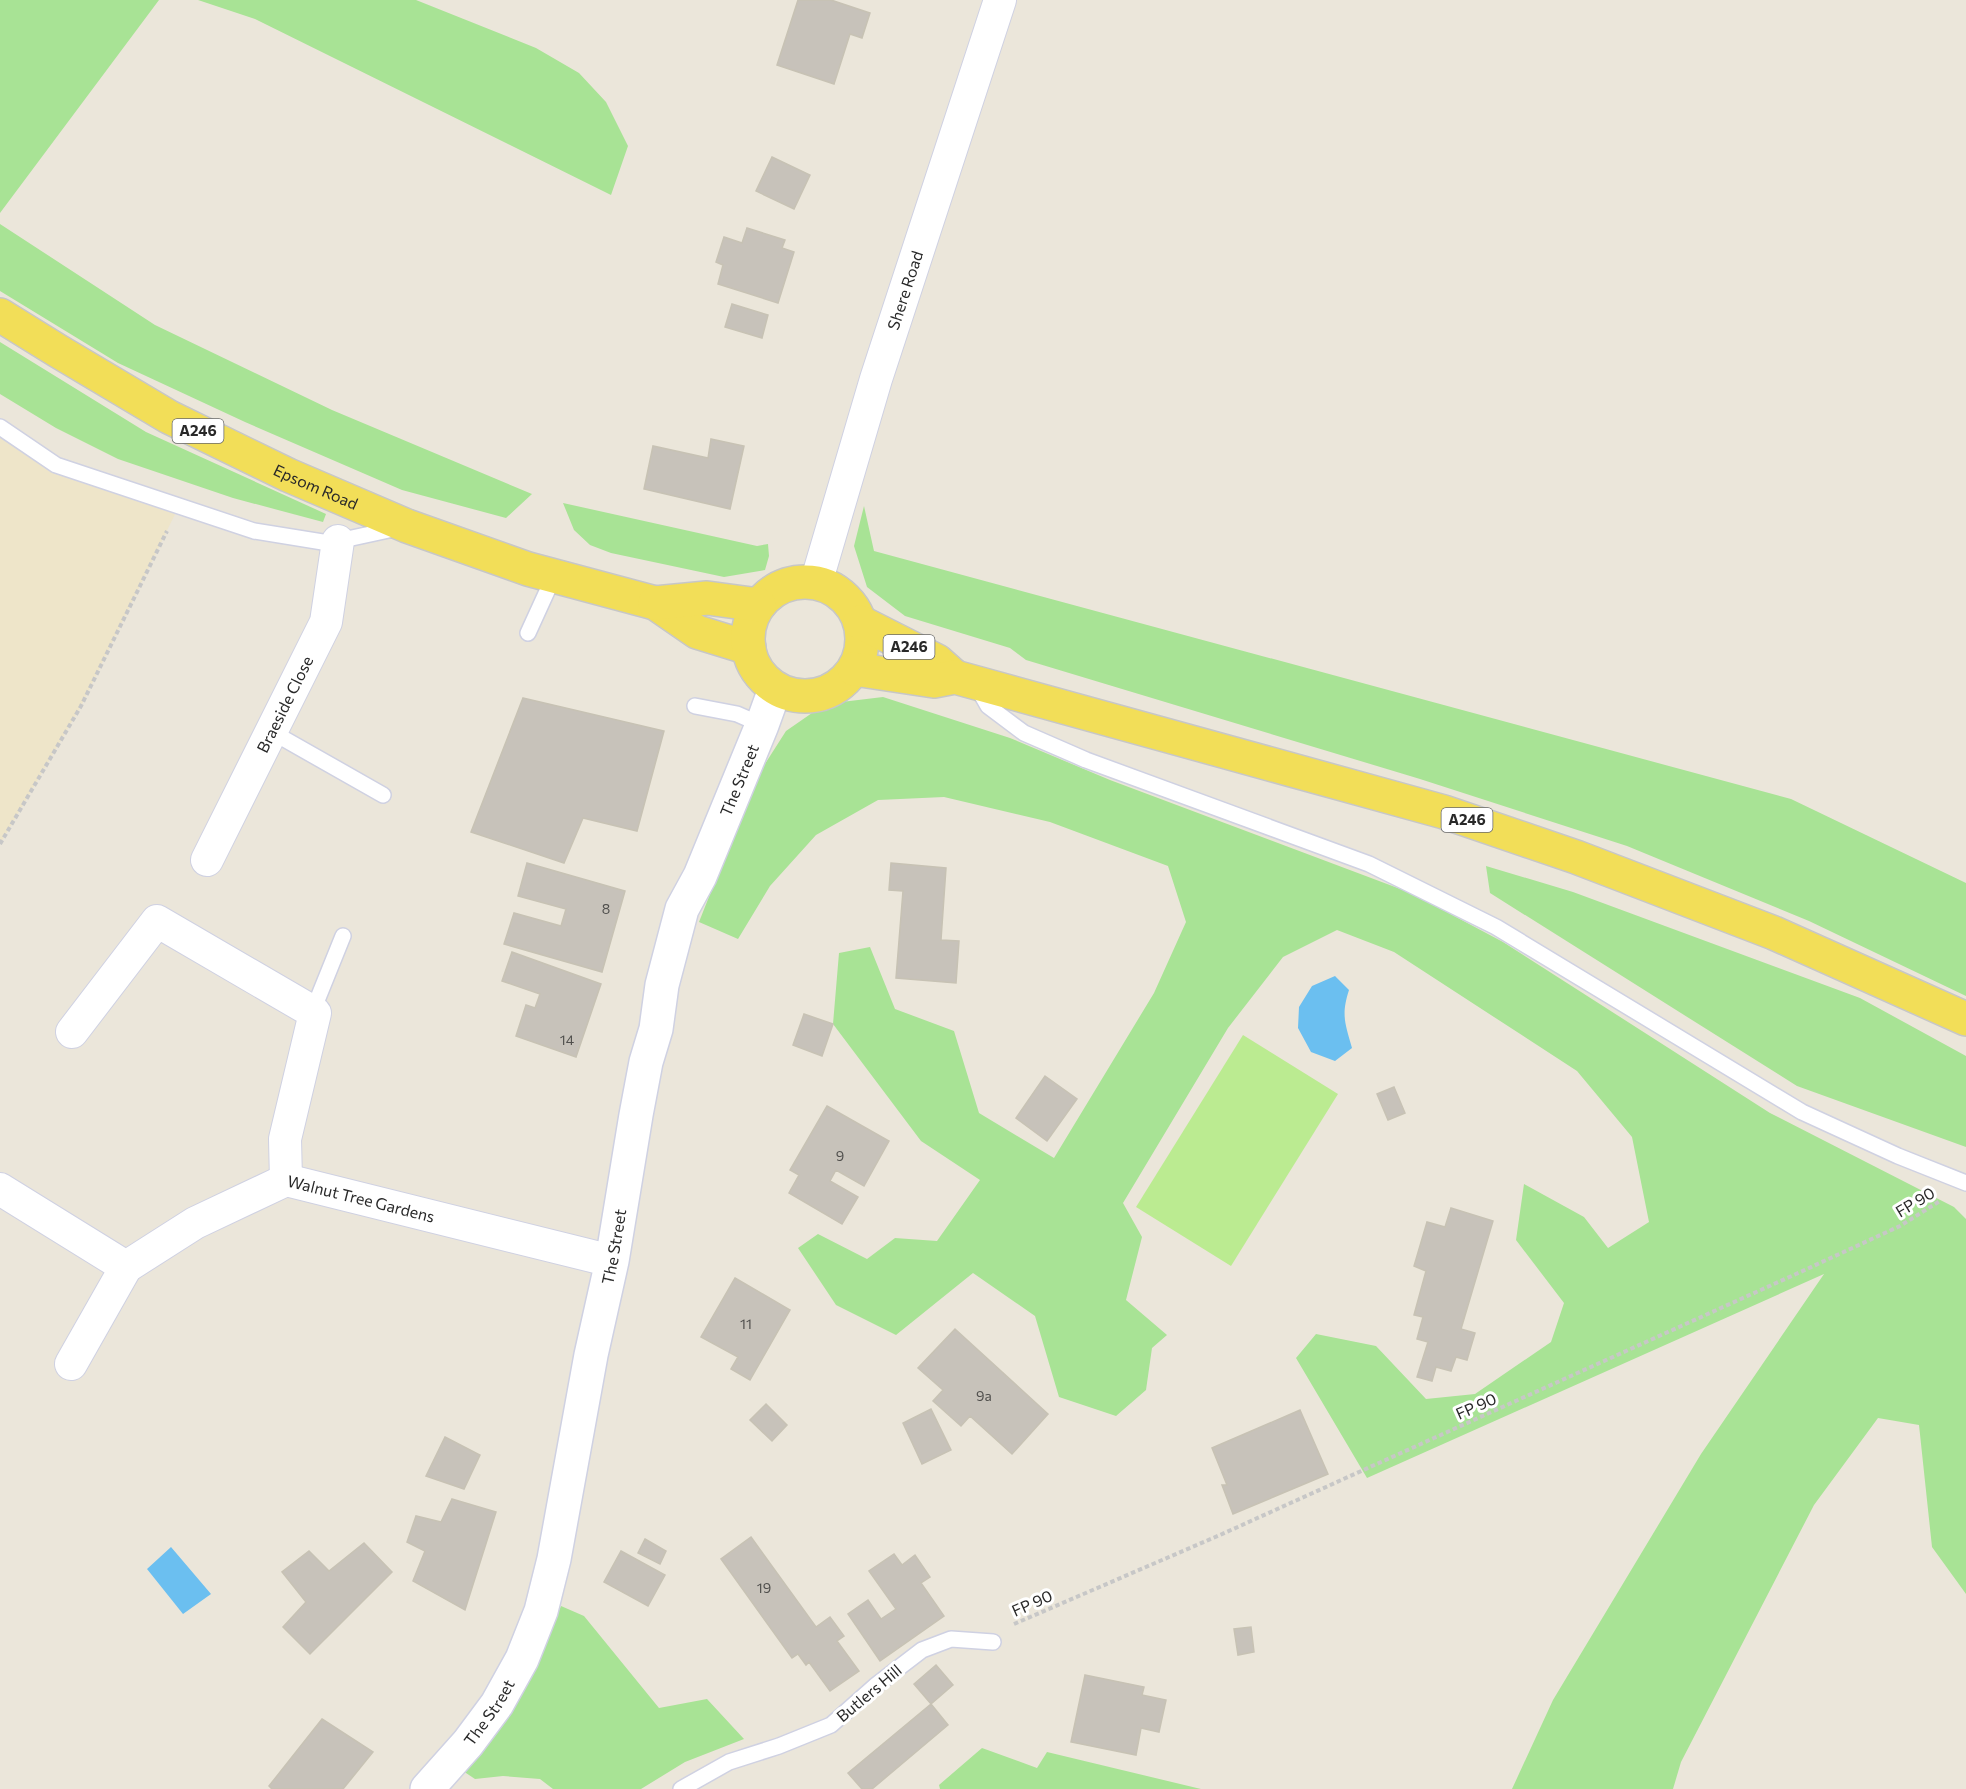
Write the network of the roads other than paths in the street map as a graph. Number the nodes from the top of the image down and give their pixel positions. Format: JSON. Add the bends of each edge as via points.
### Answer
{"nodes":[{"id":1,"x":1000,"y":0,"type":"edge"},
{"id":2,"x":0,"y":315,"type":"edge"},
{"id":3,"x":0,"y":427,"type":"edge"},
{"id":4,"x":407,"y":526,"type":"junction"},
{"id":5,"x":338,"y":541,"type":"junction"},
{"id":6,"x":554,"y":576,"type":"junction"},
{"id":7,"x":816,"y":583,"type":"junction"},
{"id":8,"x":655,"y":603,"type":"junction"},
{"id":9,"x":759,"y":605,"type":"junction"},
{"id":10,"x":860,"y":622,"type":"junction"},
{"id":11,"x":528,"y":633,"type":"dead end"},
{"id":12,"x":749,"y":648,"type":"junction"},
{"id":13,"x":854,"y":669,"type":"junction"},
{"id":14,"x":965,"y":679,"type":"junction"},
{"id":15,"x":775,"y":689,"type":"junction"},
{"id":16,"x":695,"y":706,"type":"dead end"},
{"id":17,"x":762,"y":725,"type":"junction"},
{"id":18,"x":272,"y":732,"type":"junction"},
{"id":19,"x":383,"y":795,"type":"dead end"},
{"id":20,"x":207,"y":860,"type":"dead end"},
{"id":21,"x":343,"y":936,"type":"dead end"},
{"id":22,"x":315,"y":1013,"type":"junction"},
{"id":23,"x":1966,"y":1019,"type":"edge"},
{"id":24,"x":72,"y":1032,"type":"dead end"},
{"id":25,"x":286,"y":1180,"type":"junction"},
{"id":26,"x":1966,"y":1183,"type":"edge"},
{"id":27,"x":0,"y":1190,"type":"edge"},
{"id":28,"x":612,"y":1261,"type":"junction"},
{"id":29,"x":126,"y":1267,"type":"junction"},
{"id":30,"x":71,"y":1364,"type":"dead end"},
{"id":31,"x":993,"y":1642,"type":"road end"},
{"id":32,"x":427,"y":1789,"type":"edge"},
{"id":33,"x":681,"y":1789,"type":"edge"}],
"edges":[{"from":1,"to":7,"type":"street","name":"Shere Road","via":[[876,379]]},
{"from":2,"to":4,"type":"main road","name":"Epsom Road","number":"A246","via":[[169,417],[288,476]]},
{"from":3,"to":5,"type":"lane","via":[[56,465],[254,531],[335,544]]},
{"from":4,"to":5,"type":"lane"},
{"from":4,"to":6,"type":"main road","name":"Epsom Road","number":"A246"},
{"from":5,"to":18,"type":"street","name":"Braeside Close","via":[[326,622]]},
{"from":6,"to":8,"type":"main road","name":"Epsom Road","number":"A246"},
{"from":6,"to":11,"type":"lane"},
{"from":7,"to":9,"type":"main road","via":[[792,583],[776,590]]},
{"from":7,"to":10,"type":"main road","via":[[837,592],[851,605]]},
{"from":8,"to":9,"type":"main road","name":"Epsom Road","number":"A246","via":[[707,598]]},
{"from":8,"to":12,"type":"main road","name":"Epsom Road","number":"A246","via":[[697,632]]},
{"from":9,"to":12,"type":"main road","via":[[749,626]]},
{"from":10,"to":13,"type":"main road","via":[[863,641]]},
{"from":10,"to":14,"type":"main road","number":"A246"},
{"from":12,"to":15,"type":"main road","via":[[756,669]]},
{"from":13,"to":14,"type":"main road","number":"A246","via":[[934,681]]},
{"from":13,"to":15,"type":"main road","via":[[832,691],[811,697]]},
{"from":14,"to":23,"type":"main road","number":"A246","via":[[1444,812],[1774,933]]},
{"from":14,"to":26,"type":"lane","via":[[988,706],[1024,733],[1086,760],[1369,864],[1496,927],[1802,1112]]},
{"from":15,"to":17,"type":"street","name":"The Street"},
{"from":16,"to":17,"type":"lane","via":[[737,714]]},
{"from":17,"to":28,"type":"street","name":"The Street","via":[[700,876],[682,909],[646,1062]]},
{"from":18,"to":19,"type":"lane"},
{"from":18,"to":20,"type":"street","name":"Braeside Close"},
{"from":21,"to":22,"type":"lane"},
{"from":22,"to":24,"type":"street","via":[[157,921]]},
{"from":22,"to":25,"type":"street","via":[[285,1139]]},
{"from":25,"to":28,"type":"street","name":"Walnut Tree Gardens"},
{"from":25,"to":29,"type":"street","name":"Walnut Tree Gardens","via":[[195,1223]]},
{"from":27,"to":29,"type":"street"},
{"from":28,"to":32,"type":"street","name":"The Street","via":[[541,1611],[522,1659],[497,1704]]},
{"from":29,"to":30,"type":"street","name":"Walnut Tree Gardens"},
{"from":31,"to":33,"type":"lane","name":"Butlers Hill","via":[[951,1639],[922,1650],[831,1725],[729,1762]]}]}
